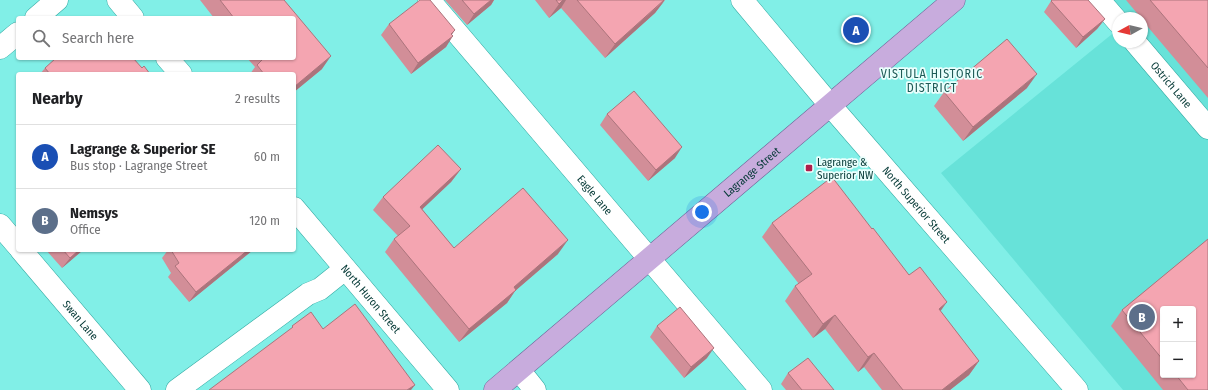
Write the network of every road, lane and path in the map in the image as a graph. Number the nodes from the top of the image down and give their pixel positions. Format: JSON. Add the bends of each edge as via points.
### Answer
{"nodes":[{"id":1,"x":57,"y":0,"type":"edge"},
{"id":2,"x":118,"y":0,"type":"edge"},
{"id":3,"x":430,"y":0,"type":"edge"},
{"id":4,"x":742,"y":0,"type":"edge"},
{"id":5,"x":954,"y":0,"type":"edge"},
{"id":6,"x":1099,"y":0,"type":"edge"},
{"id":7,"x":1112,"y":15,"type":"edge"},
{"id":8,"x":38,"y":16,"type":"edge"},
{"id":9,"x":131,"y":16,"type":"edge"},
{"id":10,"x":16,"y":35,"type":"edge"},
{"id":11,"x":0,"y":48,"type":"edge"},
{"id":12,"x":1140,"y":48,"type":"edge"},
{"id":13,"x":169,"y":60,"type":"edge"},
{"id":14,"x":179,"y":72,"type":"edge"},
{"id":15,"x":830,"y":104,"type":"junction"},
{"id":16,"x":1208,"y":128,"type":"edge"},
{"id":17,"x":296,"y":210,"type":"edge"},
{"id":18,"x":0,"y":225,"type":"edge"},
{"id":19,"x":16,"y":244,"type":"edge"},
{"id":20,"x":23,"y":252,"type":"edge"},
{"id":21,"x":649,"y":258,"type":"junction"},
{"id":22,"x":345,"y":269,"type":"junction"},
{"id":23,"x":519,"y":370,"type":"junction"},
{"id":24,"x":140,"y":390,"type":"edge"},
{"id":25,"x":177,"y":390,"type":"edge"},
{"id":26,"x":448,"y":390,"type":"edge"},
{"id":27,"x":495,"y":390,"type":"edge"},
{"id":28,"x":535,"y":390,"type":"edge"},
{"id":29,"x":761,"y":390,"type":"edge"},
{"id":30,"x":1078,"y":390,"type":"edge"}],
"edges":[{"from":1,"to":8,"type":"street"},
{"from":2,"to":9,"type":"street"},
{"from":3,"to":21,"type":"street","name":"Eagle Lane"},
{"from":4,"to":15,"type":"street","name":"North Superior Street"},
{"from":5,"to":15,"type":"main road","name":"Lagrange Street"},
{"from":6,"to":7,"type":"street"},
{"from":10,"to":11,"type":"street"},
{"from":12,"to":16,"type":"street","name":"Ostrich Lane"},
{"from":13,"to":14,"type":"street"},
{"from":15,"to":21,"type":"main road","name":"Lagrange Street"},
{"from":15,"to":30,"type":"street","name":"North Superior Street"},
{"from":17,"to":22,"type":"street","name":"North Huron Street"},
{"from":18,"to":19,"type":"street"},
{"from":20,"to":24,"type":"street","name":"Swan Lane"},
{"from":21,"to":23,"type":"main road","name":"Lagrange Street"},
{"from":21,"to":29,"type":"street","name":"Eagle Lane"},
{"from":22,"to":25,"type":"street"},
{"from":22,"to":26,"type":"street","name":"North Huron Street"},
{"from":23,"to":27,"type":"main road","name":"Lagrange Street"},
{"from":23,"to":28,"type":"street"}]}
